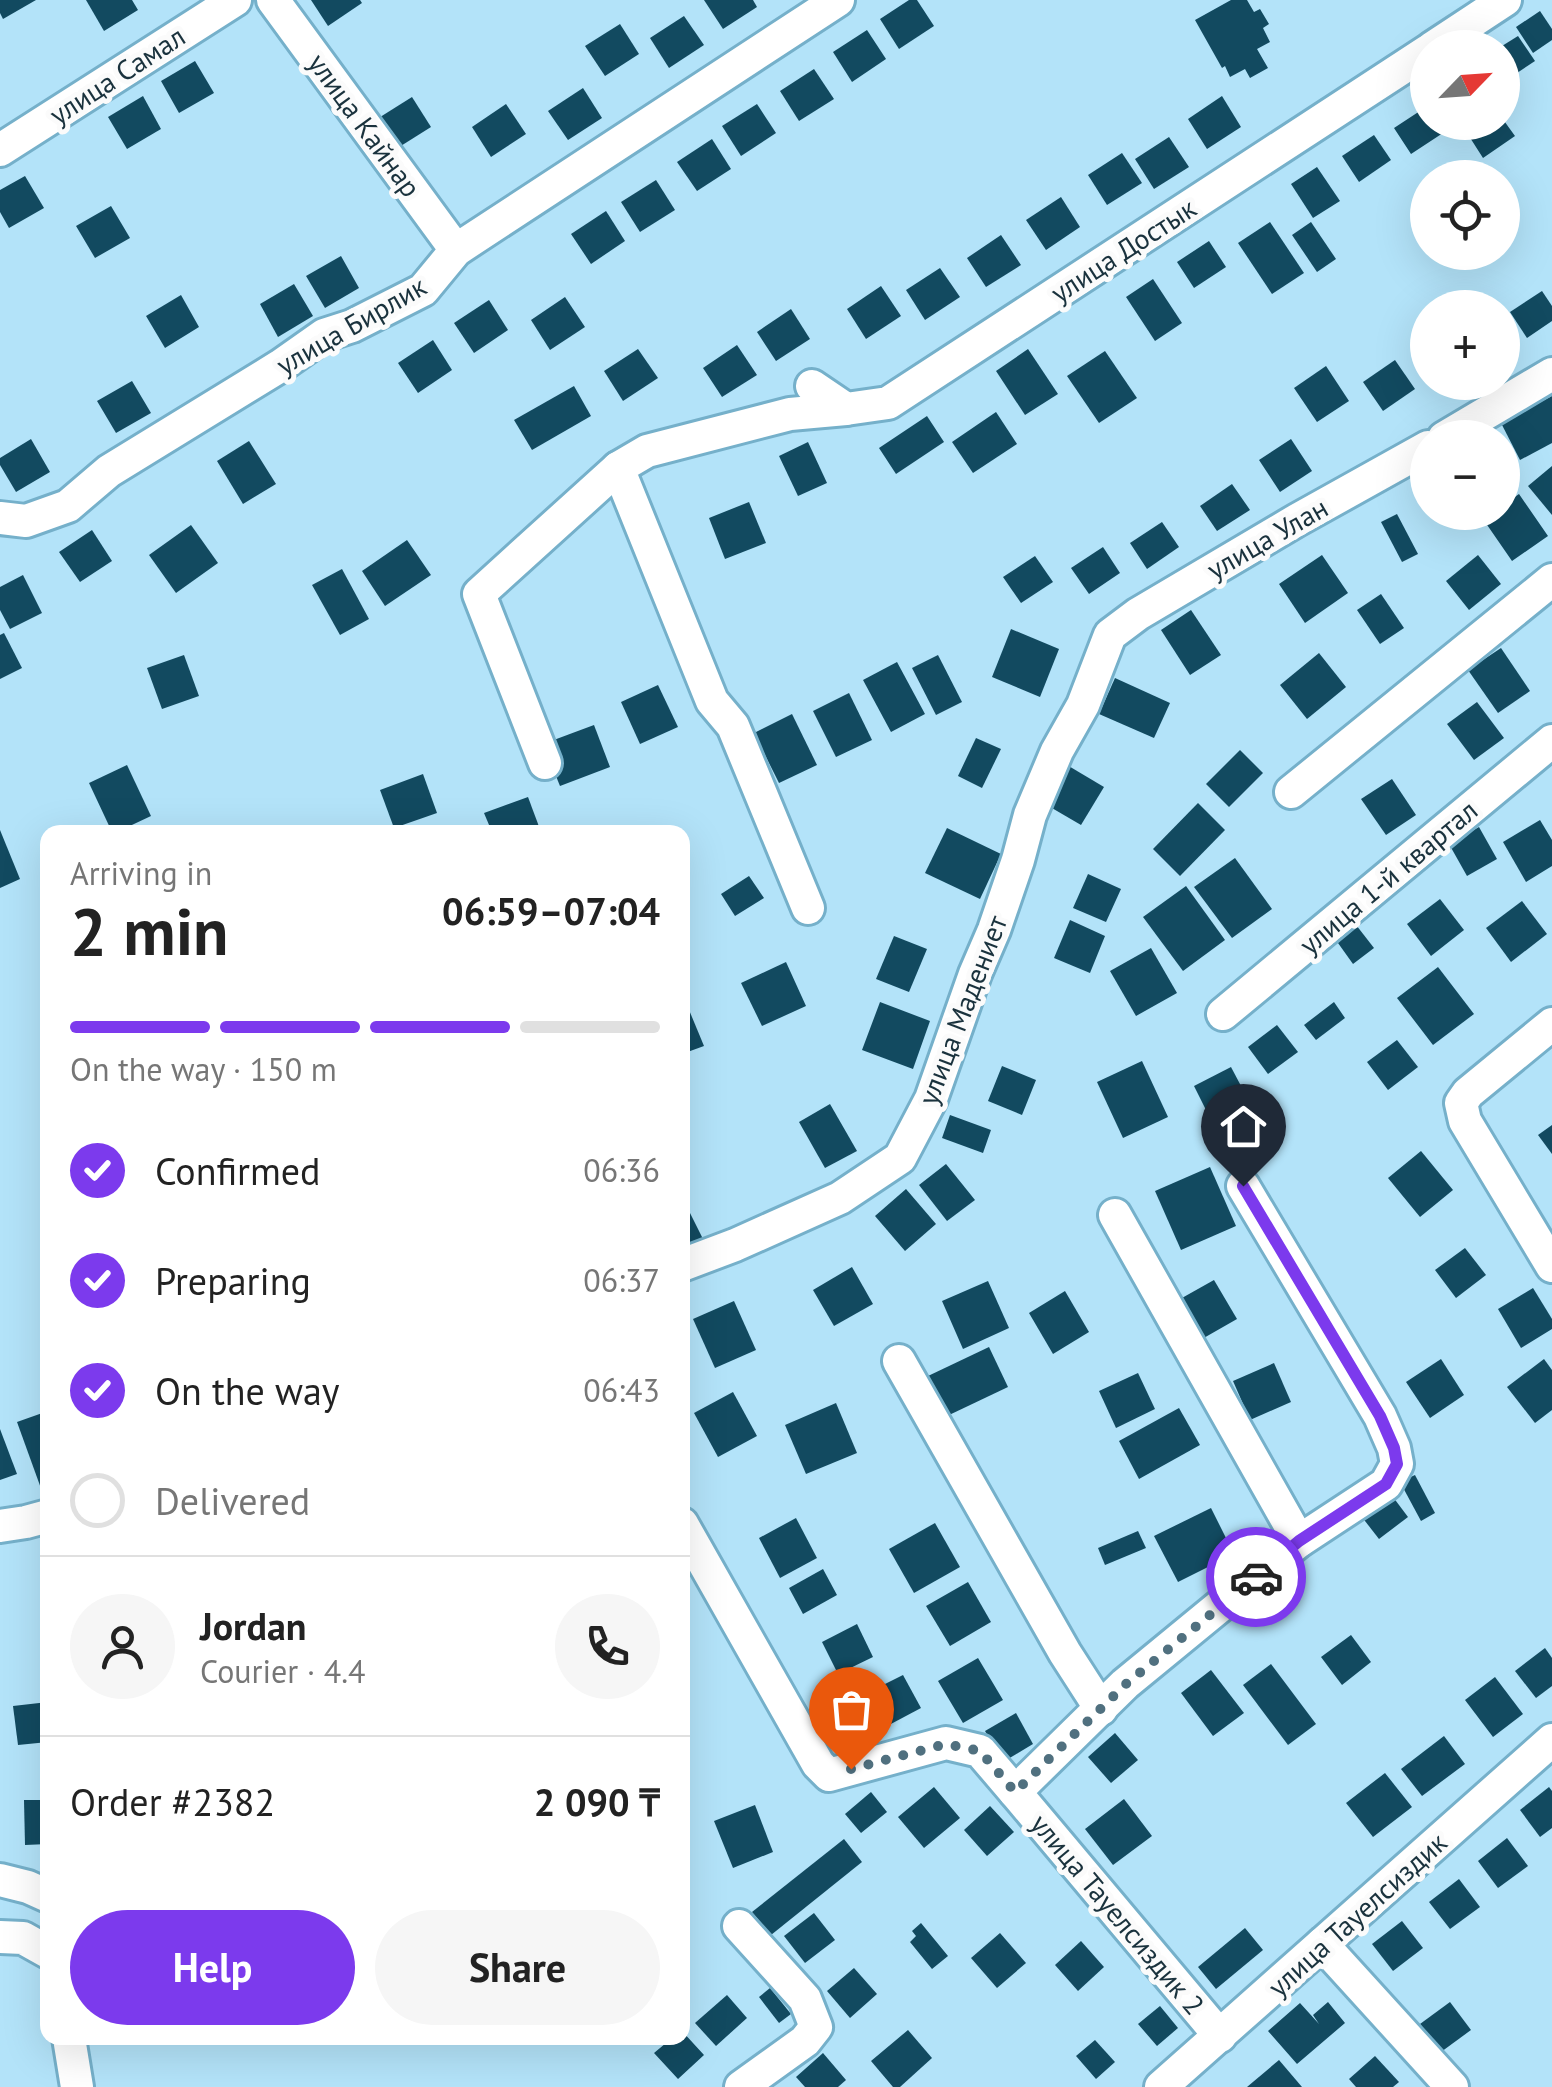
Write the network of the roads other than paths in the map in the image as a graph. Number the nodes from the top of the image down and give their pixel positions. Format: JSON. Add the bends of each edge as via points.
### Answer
{"nodes":[{"id":1,"x":234,"y":0,"type":"edge"},
{"id":2,"x":273,"y":0,"type":"edge"},
{"id":3,"x":838,"y":0,"type":"edge"},
{"id":4,"x":1505,"y":0,"type":"edge"},
{"id":5,"x":1459,"y":30,"type":"edge"},
{"id":6,"x":1410,"y":62,"type":"edge"},
{"id":7,"x":0,"y":150,"type":"edge"},
{"id":8,"x":456,"y":250,"type":"junction"},
{"id":9,"x":1552,"y":374,"type":"edge"},
{"id":10,"x":812,"y":386,"type":"dead end"},
{"id":11,"x":846,"y":409,"type":"junction"},
{"id":12,"x":1474,"y":420,"type":"edge"},
{"id":13,"x":1410,"y":458,"type":"edge"},
{"id":14,"x":618,"y":468,"type":"junction"},
{"id":15,"x":0,"y":518,"type":"edge"},
{"id":16,"x":1552,"y":580,"type":"edge"},
{"id":17,"x":1110,"y":635,"type":"joint"},
{"id":18,"x":1552,"y":741,"type":"edge"},
{"id":19,"x":545,"y":763,"type":"dead end"},
{"id":20,"x":1291,"y":792,"type":"dead end"},
{"id":21,"x":808,"y":908,"type":"dead end"},
{"id":22,"x":1223,"y":1014,"type":"dead end"},
{"id":23,"x":1552,"y":1024,"type":"edge"},
{"id":24,"x":1243,"y":1186,"type":"dead end"},
{"id":25,"x":1115,"y":1215,"type":"dead end"},
{"id":26,"x":690,"y":1262,"type":"edge"},
{"id":27,"x":1552,"y":1266,"type":"edge"},
{"id":28,"x":899,"y":1360,"type":"dead end"},
{"id":29,"x":40,"y":1518,"type":"edge"},
{"id":30,"x":0,"y":1526,"type":"edge"},
{"id":31,"x":690,"y":1538,"type":"edge"},
{"id":32,"x":1299,"y":1541,"type":"junction"},
{"id":33,"x":1100,"y":1709,"type":"junction"},
{"id":34,"x":1552,"y":1740,"type":"edge"},
{"id":35,"x":1015,"y":1792,"type":"junction"},
{"id":36,"x":0,"y":1880,"type":"edge"},
{"id":37,"x":40,"y":1892,"type":"edge"},
{"id":38,"x":738,"y":1926,"type":"dead end"},
{"id":39,"x":0,"y":1938,"type":"edge"},
{"id":40,"x":1322,"y":1944,"type":"junction"},
{"id":41,"x":40,"y":1948,"type":"edge"},
{"id":42,"x":1220,"y":2036,"type":"junction"},
{"id":43,"x":70,"y":2045,"type":"edge"},
{"id":44,"x":77,"y":2087,"type":"edge"},
{"id":45,"x":740,"y":2087,"type":"edge"},
{"id":46,"x":1161,"y":2087,"type":"edge"},
{"id":47,"x":1452,"y":2087,"type":"edge"}],
"edges":[{"from":1,"to":7,"type":"street","name":"улица Самал"},
{"from":2,"to":8,"type":"street","name":"улица Кайнар"},
{"from":3,"to":8,"type":"street","name":"улица Бирлик"},
{"from":4,"to":5,"type":"street","name":"улица Достык"},
{"from":6,"to":11,"type":"street","name":"улица Достык","via":[[888,403]]},
{"from":8,"to":15,"type":"street","name":"улица Бирлик","via":[[424,290],[324,335],[108,471],[68,506],[26,521]]},
{"from":9,"to":12,"type":"street"},
{"from":10,"to":11,"type":"street"},
{"from":11,"to":14,"type":"street","name":"улица Достык","via":[[772,418],[647,451]]},
{"from":13,"to":17,"type":"street","name":"улица Улан"},
{"from":14,"to":19,"type":"street","name":"улица Достык","via":[[479,594]]},
{"from":14,"to":21,"type":"street","via":[[712,701],[733,726]]},
{"from":16,"to":20,"type":"street"},
{"from":17,"to":26,"type":"street","name":"улица Мадениет","via":[[1030,815],[931,1099],[900,1158],[840,1198]]},
{"from":18,"to":22,"type":"street","name":"улица 1-й квартал"},
{"from":23,"to":27,"type":"street","via":[[1461,1103],[1464,1121]]},
{"from":24,"to":32,"type":"street","name":"улица Тауелсиздик 2","via":[[1380,1416],[1397,1464],[1386,1484]]},
{"from":25,"to":32,"type":"street"},
{"from":28,"to":33,"type":"street"},
{"from":29,"to":30,"type":"street"},
{"from":31,"to":35,"type":"street","via":[[828,1775],[946,1744],[980,1751]]},
{"from":32,"to":33,"type":"street","name":"улица Тауелсиздик 2"},
{"from":33,"to":35,"type":"street","name":"улица Тауелсиздик 2"},
{"from":34,"to":40,"type":"street","name":"улица Тауелсиздик"},
{"from":35,"to":42,"type":"street","name":"улица Тауелсиздик 2"},
{"from":36,"to":37,"type":"street"},
{"from":38,"to":45,"type":"street","via":[[805,1999],[816,2027]]},
{"from":39,"to":41,"type":"street","via":[[23,1938]]},
{"from":40,"to":42,"type":"street","name":"улица Тауелсиздик"},
{"from":40,"to":47,"type":"street"},
{"from":42,"to":46,"type":"street","name":"улица Тауелсиздик"},
{"from":43,"to":44,"type":"street"}]}
